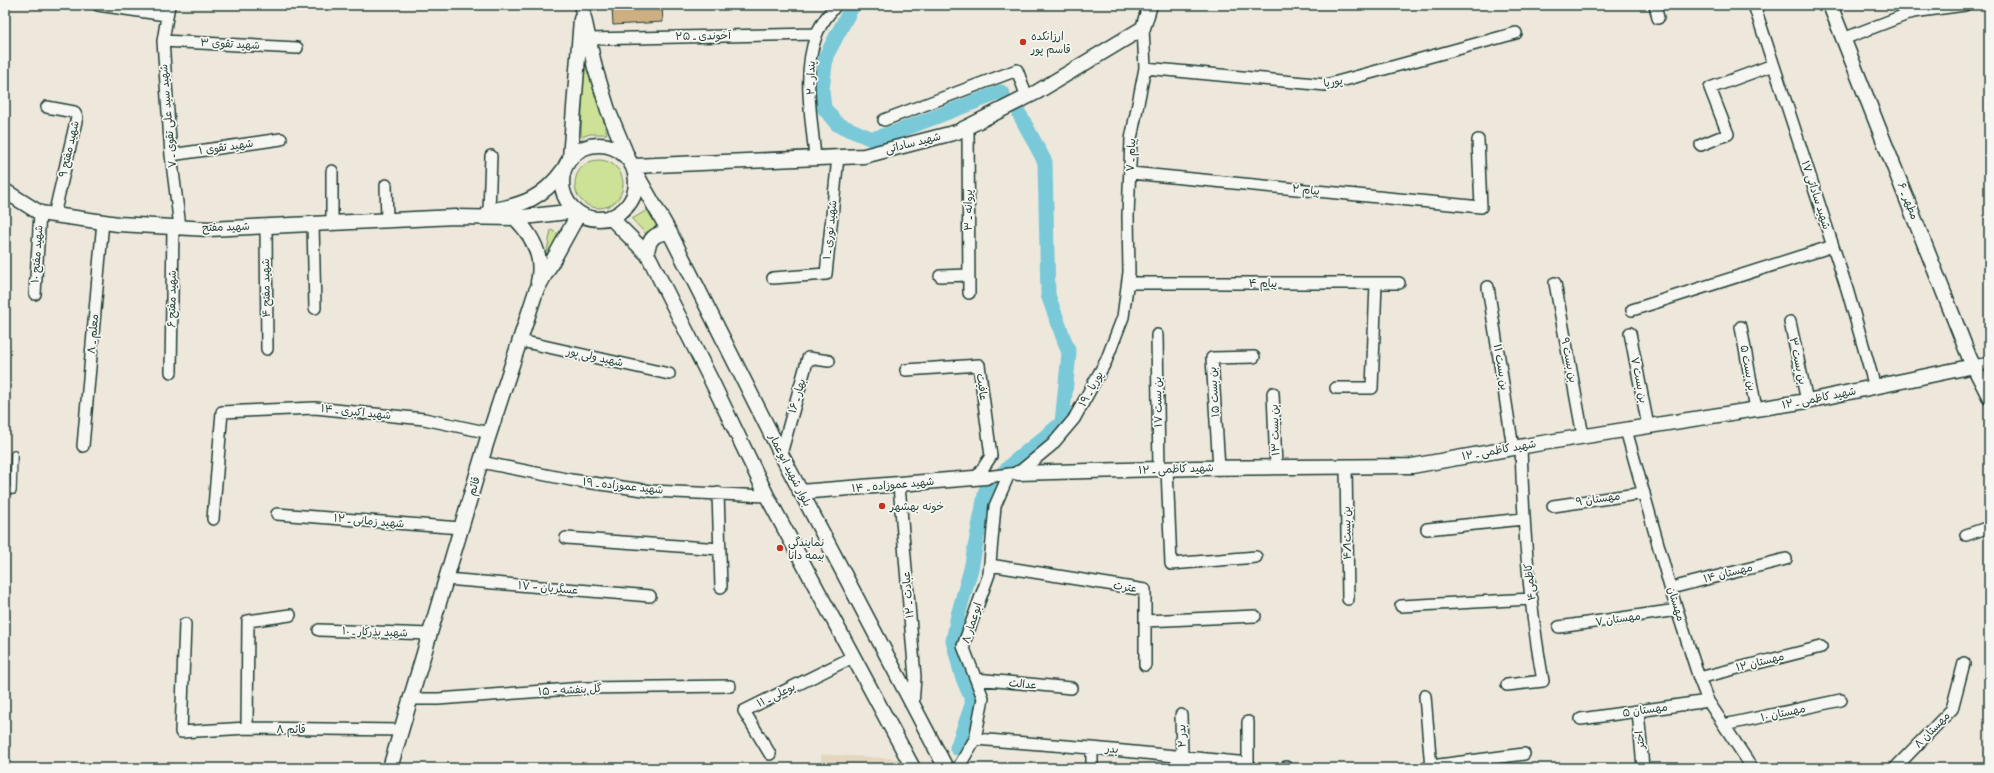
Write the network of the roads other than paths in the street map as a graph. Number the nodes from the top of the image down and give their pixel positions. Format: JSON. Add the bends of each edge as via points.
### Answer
{"nodes":[{"id":1,"x":98,"y":5,"type":"edge"},
{"id":2,"x":836,"y":5,"type":"edge"},
{"id":3,"x":1150,"y":5,"type":"edge"},
{"id":4,"x":1655,"y":5,"type":"edge"},
{"id":5,"x":1754,"y":5,"type":"edge"},
{"id":6,"x":1830,"y":5,"type":"edge"},
{"id":7,"x":1965,"y":5,"type":"edge"},
{"id":8,"x":582,"y":7,"type":"edge"},
{"id":9,"x":168,"y":10,"type":"edge"},
{"id":10,"x":1658,"y":18,"type":"dead end"},
{"id":11,"x":1143,"y":28,"type":"junction"},
{"id":12,"x":1516,"y":33,"type":"dead end"},
{"id":13,"x":816,"y":34,"type":"junction"},
{"id":14,"x":590,"y":39,"type":"junction"},
{"id":15,"x":1843,"y":39,"type":"junction"},
{"id":16,"x":162,"y":40,"type":"junction"},
{"id":17,"x":297,"y":48,"type":"dead end"},
{"id":18,"x":1774,"y":65,"type":"junction"},
{"id":19,"x":1144,"y":68,"type":"junction"},
{"id":20,"x":1027,"y":97,"type":"junction"},
{"id":21,"x":47,"y":106,"type":"dead end"},
{"id":22,"x":884,"y":120,"type":"dead end"},
{"id":23,"x":968,"y":127,"type":"junction"},
{"id":24,"x":281,"y":139,"type":"dead end"},
{"id":25,"x":1478,"y":140,"type":"dead end"},
{"id":26,"x":1701,"y":145,"type":"dead end"},
{"id":27,"x":171,"y":155,"type":"junction"},
{"id":28,"x":491,"y":156,"type":"dead end"},
{"id":29,"x":838,"y":157,"type":"junction"},
{"id":30,"x":815,"y":158,"type":"junction"},
{"id":31,"x":567,"y":163,"type":"junction"},
{"id":32,"x":632,"y":167,"type":"junction"},
{"id":33,"x":332,"y":171,"type":"dead end"},
{"id":34,"x":1131,"y":173,"type":"junction"},
{"id":35,"x":386,"y":185,"type":"dead end"},
{"id":36,"x":5,"y":192,"type":"edge"},
{"id":37,"x":489,"y":211,"type":"junction"},
{"id":38,"x":577,"y":212,"type":"junction"},
{"id":39,"x":47,"y":214,"type":"junction"},
{"id":40,"x":455,"y":217,"type":"junction"},
{"id":41,"x":610,"y":217,"type":"junction"},
{"id":42,"x":515,"y":218,"type":"junction"},
{"id":43,"x":387,"y":220,"type":"junction"},
{"id":44,"x":103,"y":221,"type":"junction"},
{"id":45,"x":332,"y":223,"type":"junction"},
{"id":46,"x":313,"y":224,"type":"junction"},
{"id":47,"x":266,"y":226,"type":"junction"},
{"id":48,"x":177,"y":227,"type":"junction"},
{"id":49,"x":670,"y":232,"type":"junction"},
{"id":50,"x":1833,"y":246,"type":"junction"},
{"id":51,"x":647,"y":254,"type":"junction"},
{"id":52,"x":969,"y":275,"type":"junction"},
{"id":53,"x":940,"y":276,"type":"dead end"},
{"id":54,"x":773,"y":278,"type":"dead end"},
{"id":55,"x":1128,"y":283,"type":"junction"},
{"id":56,"x":1376,"y":283,"type":"junction"},
{"id":57,"x":1399,"y":283,"type":"dead end"},
{"id":58,"x":1555,"y":283,"type":"dead end"},
{"id":59,"x":1488,"y":286,"type":"dead end"},
{"id":60,"x":536,"y":291,"type":"junction"},
{"id":61,"x":969,"y":293,"type":"dead end"},
{"id":62,"x":34,"y":294,"type":"dead end"},
{"id":63,"x":315,"y":308,"type":"dead end"},
{"id":64,"x":1632,"y":310,"type":"dead end"},
{"id":65,"x":1790,"y":322,"type":"dead end"},
{"id":66,"x":1741,"y":327,"type":"dead end"},
{"id":67,"x":1630,"y":333,"type":"dead end"},
{"id":68,"x":1157,"y":335,"type":"dead end"},
{"id":69,"x":521,"y":341,"type":"junction"},
{"id":70,"x":267,"y":349,"type":"dead end"},
{"id":71,"x":1254,"y":357,"type":"dead end"},
{"id":72,"x":829,"y":361,"type":"dead end"},
{"id":73,"x":1989,"y":363,"type":"edge"},
{"id":74,"x":1974,"y":366,"type":"junction"},
{"id":75,"x":906,"y":370,"type":"dead end"},
{"id":76,"x":172,"y":372,"type":"dead end"},
{"id":77,"x":668,"y":374,"type":"dead end"},
{"id":78,"x":1875,"y":387,"type":"junction"},
{"id":79,"x":1336,"y":388,"type":"dead end"},
{"id":80,"x":1273,"y":393,"type":"dead end"},
{"id":81,"x":1989,"y":396,"type":"edge"},
{"id":82,"x":1807,"y":401,"type":"junction"},
{"id":83,"x":1756,"y":409,"type":"junction"},
{"id":84,"x":1648,"y":426,"type":"junction"},
{"id":85,"x":1626,"y":430,"type":"junction"},
{"id":86,"x":490,"y":433,"type":"junction"},
{"id":87,"x":1583,"y":436,"type":"junction"},
{"id":88,"x":83,"y":446,"type":"dead end"},
{"id":89,"x":1517,"y":447,"type":"junction"},
{"id":90,"x":14,"y":454,"type":"dead end"},
{"id":91,"x":781,"y":454,"type":"junction"},
{"id":92,"x":481,"y":462,"type":"junction"},
{"id":93,"x":1276,"y":467,"type":"junction"},
{"id":94,"x":1346,"y":467,"type":"junction"},
{"id":95,"x":1219,"y":468,"type":"junction"},
{"id":96,"x":1163,"y":469,"type":"junction"},
{"id":97,"x":1013,"y":474,"type":"junction"},
{"id":98,"x":982,"y":477,"type":"junction"},
{"id":99,"x":899,"y":485,"type":"junction"},
{"id":100,"x":5,"y":490,"type":"edge"},
{"id":101,"x":800,"y":492,"type":"junction"},
{"id":102,"x":718,"y":493,"type":"junction"},
{"id":103,"x":1644,"y":493,"type":"junction"},
{"id":104,"x":767,"y":496,"type":"junction"},
{"id":105,"x":1553,"y":506,"type":"dead end"},
{"id":106,"x":277,"y":514,"type":"dead end"},
{"id":107,"x":213,"y":519,"type":"dead end"},
{"id":108,"x":1523,"y":519,"type":"junction"},
{"id":109,"x":1989,"y":527,"type":"edge"},
{"id":110,"x":461,"y":528,"type":"junction"},
{"id":111,"x":1427,"y":529,"type":"dead end"},
{"id":112,"x":1966,"y":535,"type":"dead end"},
{"id":113,"x":566,"y":538,"type":"dead end"},
{"id":114,"x":720,"y":549,"type":"junction"},
{"id":115,"x":1256,"y":557,"type":"dead end"},
{"id":116,"x":1786,"y":559,"type":"dead end"},
{"id":117,"x":990,"y":565,"type":"junction"},
{"id":118,"x":446,"y":579,"type":"junction"},
{"id":119,"x":720,"y":587,"type":"dead end"},
{"id":120,"x":1670,"y":588,"type":"junction"},
{"id":121,"x":650,"y":596,"type":"dead end"},
{"id":122,"x":1348,"y":599,"type":"dead end"},
{"id":123,"x":1532,"y":599,"type":"junction"},
{"id":124,"x":1401,"y":606,"type":"dead end"},
{"id":125,"x":1677,"y":610,"type":"junction"},
{"id":126,"x":290,"y":615,"type":"dead end"},
{"id":127,"x":1254,"y":616,"type":"dead end"},
{"id":128,"x":1145,"y":621,"type":"junction"},
{"id":129,"x":185,"y":624,"type":"dead end"},
{"id":130,"x":1559,"y":627,"type":"dead end"},
{"id":131,"x":319,"y":630,"type":"dead end"},
{"id":132,"x":430,"y":634,"type":"junction"},
{"id":133,"x":1821,"y":647,"type":"dead end"},
{"id":134,"x":853,"y":657,"type":"junction"},
{"id":135,"x":1964,"y":663,"type":"dead end"},
{"id":136,"x":1145,"y":665,"type":"dead end"},
{"id":137,"x":1699,"y":678,"type":"junction"},
{"id":138,"x":976,"y":679,"type":"junction"},
{"id":139,"x":1507,"y":685,"type":"dead end"},
{"id":140,"x":730,"y":686,"type":"dead end"},
{"id":141,"x":1071,"y":688,"type":"dead end"},
{"id":142,"x":1425,"y":696,"type":"dead end"},
{"id":143,"x":411,"y":699,"type":"junction"},
{"id":144,"x":1841,"y":700,"type":"dead end"},
{"id":145,"x":1708,"y":702,"type":"junction"},
{"id":146,"x":913,"y":705,"type":"junction"},
{"id":147,"x":1638,"y":711,"type":"junction"},
{"id":148,"x":1181,"y":715,"type":"dead end"},
{"id":149,"x":1582,"y":719,"type":"dead end"},
{"id":150,"x":1248,"y":722,"type":"dead end"},
{"id":151,"x":1724,"y":725,"type":"junction"},
{"id":152,"x":247,"y":728,"type":"junction"},
{"id":153,"x":401,"y":730,"type":"junction"},
{"id":154,"x":975,"y":739,"type":"junction"},
{"id":155,"x":1092,"y":748,"type":"junction"},
{"id":156,"x":770,"y":754,"type":"dead end"},
{"id":157,"x":1524,"y":754,"type":"dead end"},
{"id":158,"x":1178,"y":756,"type":"junction"},
{"id":159,"x":911,"y":767,"type":"edge"},
{"id":160,"x":1431,"y":767,"type":"edge"},
{"id":161,"x":390,"y":768,"type":"edge"},
{"id":162,"x":946,"y":768,"type":"edge"},
{"id":163,"x":958,"y":768,"type":"edge"},
{"id":164,"x":1092,"y":768,"type":"edge"},
{"id":165,"x":1175,"y":768,"type":"edge"},
{"id":166,"x":1643,"y":768,"type":"edge"},
{"id":167,"x":1750,"y":768,"type":"edge"},
{"id":168,"x":1894,"y":768,"type":"edge"}],
"edges":[{"from":1,"to":9,"type":"street"},
{"from":2,"to":13,"type":"street","name":"پندار ـ ۲"},
{"from":3,"to":11,"type":"street"},
{"from":4,"to":10,"type":"street"},
{"from":5,"to":18,"type":"street","name":"شهید ساداتی ۱۷"},
{"from":6,"to":15,"type":"street","name":"مطهر ـ ۶"},
{"from":7,"to":15,"type":"street","via":[[1913,12]]},
{"from":8,"to":14,"type":"street"},
{"from":8,"to":31,"type":"street"},
{"from":9,"to":16,"type":"street","name":"شهید سید علی تقوی ـ ۷"},
{"from":11,"to":19,"type":"street","name":"پیام ـ ۷"},
{"from":11,"to":20,"type":"street","name":"شهید ساداتی"},
{"from":12,"to":19,"type":"street","name":"پوریا","via":[[1326,85]]},
{"from":13,"to":14,"type":"street","name":"آخوندی ـ ۲۵"},
{"from":13,"to":30,"type":"street","name":"پندار ـ ۲","via":[[809,79]]},
{"from":14,"to":32,"type":"street","via":[[595,68],[608,110]]},
{"from":15,"to":74,"type":"street","name":"مطهر ـ ۶"},
{"from":16,"to":17,"type":"street","name":"شهید تقوی ۳"},
{"from":16,"to":27,"type":"street","name":"شهید سید علی تقوی ـ ۷"},
{"from":18,"to":26,"type":"street","via":[[1710,88],[1728,134]]},
{"from":18,"to":50,"type":"street","name":"شهید ساداتی ۱۷"},
{"from":19,"to":34,"type":"street","name":"پیام ـ ۷","via":[[1131,139]]},
{"from":20,"to":22,"type":"street","via":[[1017,70]]},
{"from":20,"to":23,"type":"street","name":"شهید ساداتی"},
{"from":21,"to":39,"type":"street","name":"شهید مفتح ۹","via":[[74,112],[78,117]]},
{"from":23,"to":29,"type":"street","name":"شهید ساداتی","via":[[864,156]]},
{"from":23,"to":52,"type":"street","name":"پروانه ـ ۳"},
{"from":24,"to":27,"type":"street","name":"شهید تقوی ۱"},
{"from":25,"to":34,"type":"street","name":"پیام ۲","via":[[1481,207]]},
{"from":27,"to":48,"type":"street","name":"شهید سید علی تقوی ـ ۷"},
{"from":28,"to":37,"type":"street"},
{"from":29,"to":30,"type":"street","name":"شهید ساداتی"},
{"from":29,"to":54,"type":"street","name":"شهید نوری ـ ۱","via":[[826,274]]},
{"from":30,"to":32,"type":"street","name":"شهید ساداتی"},
{"from":31,"to":32,"type":"street","via":[[579,150],[601,145],[617,150]]},
{"from":31,"to":37,"type":"street","via":[[544,192],[529,202]]},
{"from":31,"to":38,"type":"street","via":[[561,180],[563,192],[568,203]]},
{"from":32,"to":41,"type":"street","via":[[635,189],[628,204]]},
{"from":32,"to":49,"type":"street","name":"بلوار شهید ابوعمار"},
{"from":33,"to":45,"type":"street"},
{"from":34,"to":55,"type":"street","name":"پیام ـ ۷"},
{"from":35,"to":43,"type":"street"},
{"from":36,"to":39,"type":"street","name":"شهید مفتح"},
{"from":37,"to":40,"type":"street"},
{"from":38,"to":41,"type":"street","via":[[598,219]]},
{"from":38,"to":42,"type":"street"},
{"from":38,"to":60,"type":"street","name":"قائم"},
{"from":39,"to":44,"type":"street","name":"شهید مفتح"},
{"from":39,"to":62,"type":"street","name":"شهید مفتح ۱۰"},
{"from":40,"to":42,"type":"street"},
{"from":40,"to":43,"type":"street","name":"شهید مفتح"},
{"from":41,"to":51,"type":"street"},
{"from":42,"to":60,"type":"street","via":[[525,227],[537,251],[540,265]]},
{"from":43,"to":45,"type":"street","name":"شهید مفتح"},
{"from":44,"to":48,"type":"street","name":"شهید مفتح"},
{"from":44,"to":88,"type":"street","name":"معلم ـ ۸"},
{"from":45,"to":46,"type":"street","name":"شهید مفتح"},
{"from":46,"to":47,"type":"street","name":"شهید مفتح"},
{"from":46,"to":63,"type":"street"},
{"from":47,"to":48,"type":"street","name":"شهید مفتح","via":[[209,229]]},
{"from":47,"to":70,"type":"street","name":"شهید مفتح ۴"},
{"from":48,"to":76,"type":"street","name":"شهید مفتح ۶"},
{"from":49,"to":51,"type":"street","via":[[661,232],[653,237],[648,245]]},
{"from":49,"to":91,"type":"street","name":"بلوار شهید ابوعمار"},
{"from":50,"to":64,"type":"street"},
{"from":50,"to":78,"type":"street","name":"شهید ساداتی ۱۷"},
{"from":51,"to":104,"type":"street","via":[[714,384]]},
{"from":52,"to":53,"type":"street"},
{"from":52,"to":61,"type":"street","name":"پروانه ـ ۳"},
{"from":55,"to":56,"type":"street","name":"پیام ۴"},
{"from":55,"to":97,"type":"street","name":"پوریا ـ ۱۹","via":[[1123,318],[1106,361],[1074,419],[1052,445]]},
{"from":56,"to":57,"type":"street","name":"پیام ۴"},
{"from":56,"to":79,"type":"street","via":[[1372,388]]},
{"from":58,"to":87,"type":"street","name":"بن بست ۹"},
{"from":59,"to":89,"type":"street","name":"بن بست ۱۱"},
{"from":60,"to":69,"type":"street","name":"قائم"},
{"from":65,"to":82,"type":"street","name":"بن بست ۳"},
{"from":66,"to":83,"type":"street","name":"بن بست ۵"},
{"from":67,"to":84,"type":"street","name":"بن بست ۷"},
{"from":68,"to":96,"type":"street","name":"بن بست ۱۷"},
{"from":69,"to":77,"type":"street","name":"شهید ولی پور"},
{"from":69,"to":86,"type":"street","name":"قائم"},
{"from":71,"to":95,"type":"street","name":"بن بست ۱۵","via":[[1212,358]]},
{"from":72,"to":91,"type":"street","name":"بهار ـ ۱۶","via":[[808,358]]},
{"from":73,"to":74,"type":"street"},
{"from":74,"to":78,"type":"street","name":"شهید کاظمی ـ ۱۲"},
{"from":74,"to":81,"type":"street","name":"مطهر ـ ۶"},
{"from":75,"to":98,"type":"street","name":"عافیت","via":[[979,365],[991,456]]},
{"from":78,"to":82,"type":"street","name":"شهید کاظمی ـ ۱۲"},
{"from":80,"to":93,"type":"street","name":"بن بست ۱۳"},
{"from":82,"to":83,"type":"street","name":"شهید کاظمی ـ ۱۲"},
{"from":83,"to":84,"type":"street","name":"شهید کاظمی ـ ۱۲"},
{"from":84,"to":85,"type":"street","name":"شهید کاظمی ـ ۱۲"},
{"from":85,"to":87,"type":"street","name":"شهید کاظمی ـ ۱۲"},
{"from":85,"to":103,"type":"street","name":"مهستان"},
{"from":86,"to":92,"type":"street","name":"قائم"},
{"from":86,"to":107,"type":"street","name":"شهید اکبری ـ ۱۴","via":[[424,419],[315,408],[222,412]]},
{"from":87,"to":89,"type":"street","name":"شهید کاظمی ـ ۱۲"},
{"from":89,"to":94,"type":"street","name":"شهید کاظمی ـ ۱۲","via":[[1412,466]]},
{"from":89,"to":108,"type":"street","name":"کاظمی۴"},
{"from":90,"to":100,"type":"lane","via":[[13,492]]},
{"from":91,"to":101,"type":"street","name":"بلوار شهید ابوعمار"},
{"from":92,"to":102,"type":"street","name":"شهید عموزاده ـ ۱۹","via":[[571,480],[651,491]]},
{"from":92,"to":110,"type":"street","name":"قائم"},
{"from":93,"to":94,"type":"street","name":"شهید کاظمی ـ ۱۲"},
{"from":93,"to":95,"type":"street","name":"شهید کاظمی ـ ۱۲"},
{"from":94,"to":122,"type":"street","name":"بن بست۴/۱"},
{"from":95,"to":96,"type":"street","name":"شهید کاظمی ـ ۱۲"},
{"from":96,"to":97,"type":"street","name":"شهید کاظمی ـ ۱۲"},
{"from":96,"to":115,"type":"street","name":"بن بست ۱۷","via":[[1171,564]]},
{"from":97,"to":98,"type":"street"},
{"from":97,"to":117,"type":"street","name":"ابوعمار ۸","via":[[995,506]]},
{"from":98,"to":99,"type":"street","name":"شهید عموزاده ـ ۱۴"},
{"from":99,"to":101,"type":"street","name":"شهید عموزاده ـ ۱۴"},
{"from":99,"to":146,"type":"street","name":"عبادت ـ ۱۲","via":[[915,677]]},
{"from":101,"to":146,"type":"street","name":"بلوار شهید ابوعمار"},
{"from":102,"to":104,"type":"street","name":"شهید عموزاده ـ ۱۹"},
{"from":102,"to":114,"type":"street"},
{"from":103,"to":105,"type":"street","name":"مهستان ۹"},
{"from":103,"to":120,"type":"street","name":"مهستان"},
{"from":104,"to":134,"type":"street"},
{"from":106,"to":110,"type":"street","name":"شهید زمانی ـ ۱۲"},
{"from":108,"to":111,"type":"street"},
{"from":108,"to":123,"type":"street","name":"کاظمی۴"},
{"from":109,"to":112,"type":"street"},
{"from":110,"to":118,"type":"street","name":"قائم"},
{"from":113,"to":114,"type":"street"},
{"from":114,"to":119,"type":"street"},
{"from":116,"to":120,"type":"street","name":"مهستان ۱۴"},
{"from":117,"to":128,"type":"street","name":"عترت","via":[[1145,590]]},
{"from":117,"to":138,"type":"street","name":"ابوعمار ۸","via":[[963,646]]},
{"from":118,"to":121,"type":"street","name":"عسگریان - ۱۷"},
{"from":118,"to":132,"type":"street","name":"قائم"},
{"from":120,"to":125,"type":"street","name":"مهستان"},
{"from":123,"to":124,"type":"street"},
{"from":123,"to":139,"type":"street","name":"کاظمی۴","via":[[1542,681]]},
{"from":125,"to":130,"type":"street","name":"مهستان ۷"},
{"from":125,"to":137,"type":"street","name":"مهستان"},
{"from":126,"to":152,"type":"street","via":[[248,621]]},
{"from":127,"to":128,"type":"street"},
{"from":128,"to":136,"type":"street"},
{"from":129,"to":152,"type":"street","name":"قائم ۸","via":[[181,732]]},
{"from":131,"to":132,"type":"street","name":"شهید بذرکار ـ ۱۰"},
{"from":132,"to":143,"type":"street","name":"قائم"},
{"from":133,"to":137,"type":"street","name":"مهستان ۱۲"},
{"from":134,"to":156,"type":"street","name":"بوعلی ـ ۱۱","via":[[744,711]]},
{"from":134,"to":159,"type":"street"},
{"from":135,"to":168,"type":"street","name":"مهستان ۸","via":[[1952,710]]},
{"from":137,"to":145,"type":"street","name":"مهستان"},
{"from":138,"to":141,"type":"street","name":"عدالت"},
{"from":138,"to":154,"type":"street","name":"ابوعمار ۸","via":[[983,698]]},
{"from":140,"to":143,"type":"street","name":"گل بنفشه - ۱۵","via":[[584,688]]},
{"from":142,"to":160,"type":"street"},
{"from":143,"to":153,"type":"street","name":"قائم"},
{"from":144,"to":151,"type":"street","name":"مهستان ۱۰"},
{"from":145,"to":147,"type":"street","name":"مهستان ۵"},
{"from":145,"to":151,"type":"street","name":"مهستان"},
{"from":146,"to":162,"type":"street","name":"بلوار شهید ابوعمار"},
{"from":147,"to":149,"type":"street","name":"مهستان ۵"},
{"from":147,"to":166,"type":"street","name":"اختر"},
{"from":148,"to":158,"type":"street","name":"بدر ۲"},
{"from":150,"to":158,"type":"street","name":"بدر","via":[[1248,763]]},
{"from":151,"to":167,"type":"street","name":"مهستان"},
{"from":152,"to":153,"type":"street","name":"قائم ۸"},
{"from":153,"to":161,"type":"street","name":"قائم"},
{"from":154,"to":155,"type":"street","name":"بدر"},
{"from":154,"to":163,"type":"street","name":"ابوعمار ۸"},
{"from":155,"to":158,"type":"street","name":"بدر"},
{"from":155,"to":164,"type":"street"},
{"from":157,"to":160,"type":"street"},
{"from":158,"to":165,"type":"lane"}]}
